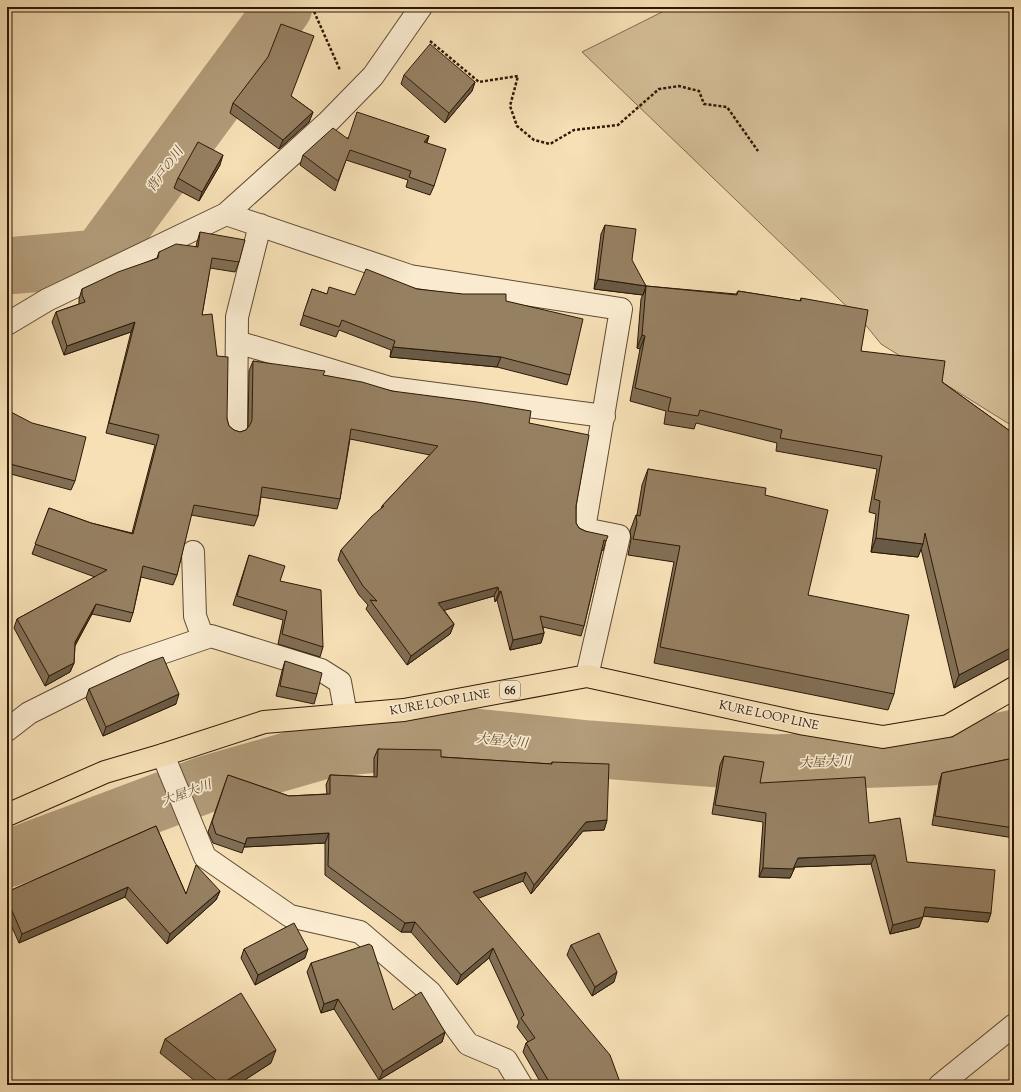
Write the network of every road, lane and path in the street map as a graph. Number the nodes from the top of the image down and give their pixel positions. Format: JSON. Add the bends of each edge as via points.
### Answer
{"nodes":[{"id":1,"x":312,"y":7,"type":"edge"},
{"id":2,"x":416,"y":15,"type":"edge"},
{"id":3,"x":352,"y":98,"type":"junction"},
{"id":4,"x":758,"y":151,"type":"dead end"},
{"id":5,"x":226,"y":214,"type":"junction"},
{"id":6,"x":260,"y":225,"type":"junction"},
{"id":7,"x":7,"y":324,"type":"edge"},
{"id":8,"x":237,"y":342,"type":"junction"},
{"id":9,"x":604,"y":416,"type":"junction"},
{"id":10,"x":236,"y":429,"type":"edge"},
{"id":11,"x":193,"y":552,"type":"dead end"},
{"id":12,"x":203,"y":638,"type":"junction"},
{"id":13,"x":587,"y":676,"type":"junction"},
{"id":14,"x":1014,"y":688,"type":"edge"},
{"id":15,"x":346,"y":715,"type":"junction"},
{"id":16,"x":7,"y":730,"type":"edge"},
{"id":17,"x":163,"y":755,"type":"junction"},
{"id":18,"x":7,"y":815,"type":"edge"},
{"id":19,"x":1014,"y":1025,"type":"edge"},
{"id":20,"x":521,"y":1085,"type":"edge"},
{"id":21,"x":940,"y":1085,"type":"edge"}],
"edges":[{"from":1,"to":3,"type":"path"},
{"from":2,"to":3,"type":"street","via":[[373,76]]},
{"from":2,"to":4,"type":"path","via":[[479,82],[518,76],[510,106],[517,126],[534,140],[550,144],[574,130],[618,125],[659,89],[679,86],[699,91],[704,104],[727,107]]},
{"from":3,"to":5,"type":"street"},
{"from":5,"to":6,"type":"street"},
{"from":5,"to":7,"type":"street","via":[[47,300]]},
{"from":6,"to":8,"type":"street","via":[[237,317]]},
{"from":6,"to":9,"type":"street","via":[[410,276],[621,309]]},
{"from":8,"to":9,"type":"street","via":[[390,388]]},
{"from":8,"to":10,"type":"street"},
{"from":9,"to":13,"type":"street","via":[[584,529],[619,536]]},
{"from":11,"to":12,"type":"street","via":[[195,616]]},
{"from":12,"to":15,"type":"street","via":[[210,636],[321,670],[340,682]]},
{"from":12,"to":16,"type":"street","via":[[123,666],[29,712]]},
{"from":13,"to":14,"type":"main road","name":"KURE LOOP LINE","number":"66","via":[[805,724],[883,738],[948,726]]},
{"from":13,"to":15,"type":"main road","name":"KURE LOOP LINE","number":"66","via":[[404,710]]},
{"from":15,"to":17,"type":"main road","name":"KURE LOOP LINE","number":"66","via":[[264,722]]},
{"from":17,"to":18,"type":"main road","name":"KURE LOOP LINE","number":"66","via":[[105,772]]},
{"from":17,"to":20,"type":"street","via":[[205,857],[290,916],[360,932],[430,992],[468,1044],[506,1060]]},
{"from":19,"to":21,"type":"street"}]}
